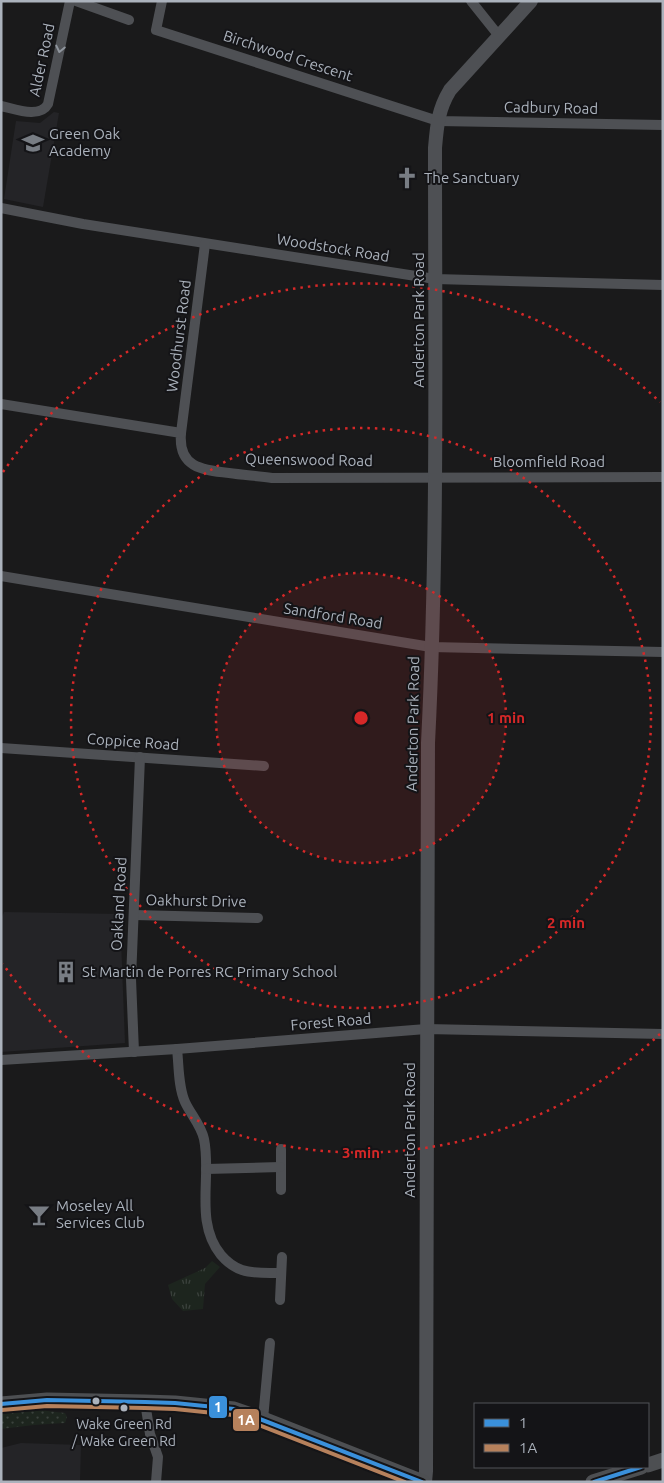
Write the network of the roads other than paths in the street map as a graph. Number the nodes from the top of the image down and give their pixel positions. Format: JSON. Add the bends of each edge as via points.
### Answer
{"nodes":[{"id":1,"x":70,"y":1,"type":"edge"},
{"id":2,"x":76,"y":1,"type":"edge"},
{"id":3,"x":162,"y":1,"type":"edge"},
{"id":4,"x":471,"y":1,"type":"edge"},
{"id":5,"x":531,"y":1,"type":"edge"},
{"id":6,"x":129,"y":20,"type":"dead end"},
{"id":7,"x":499,"y":36,"type":"junction"},
{"id":8,"x":1,"y":106,"type":"edge"},
{"id":9,"x":438,"y":121,"type":"junction"},
{"id":10,"x":663,"y":125,"type":"edge"},
{"id":11,"x":1,"y":208,"type":"edge"},
{"id":12,"x":205,"y":244,"type":"junction"},
{"id":13,"x":435,"y":279,"type":"junction"},
{"id":14,"x":663,"y":285,"type":"edge"},
{"id":15,"x":1,"y":404,"type":"edge"},
{"id":16,"x":182,"y":433,"type":"junction"},
{"id":17,"x":435,"y":476,"type":"junction"},
{"id":18,"x":663,"y":477,"type":"edge"},
{"id":19,"x":1,"y":576,"type":"edge"},
{"id":20,"x":431,"y":647,"type":"junction"},
{"id":21,"x":663,"y":652,"type":"edge"},
{"id":22,"x":1,"y":748,"type":"edge"},
{"id":23,"x":140,"y":757,"type":"junction"},
{"id":24,"x":264,"y":766,"type":"dead end"},
{"id":25,"x":134,"y":915,"type":"junction"},
{"id":26,"x":258,"y":918,"type":"dead end"},
{"id":27,"x":426,"y":1029,"type":"junction"},
{"id":28,"x":663,"y":1034,"type":"edge"},
{"id":29,"x":177,"y":1049,"type":"junction"},
{"id":30,"x":134,"y":1052,"type":"junction"},
{"id":31,"x":1,"y":1060,"type":"edge"},
{"id":32,"x":281,"y":1149,"type":"dead end"},
{"id":33,"x":280,"y":1167,"type":"junction"},
{"id":34,"x":206,"y":1169,"type":"junction"},
{"id":35,"x":281,"y":1190,"type":"dead end"},
{"id":36,"x":282,"y":1258,"type":"dead end"},
{"id":37,"x":280,"y":1273,"type":"junction"},
{"id":38,"x":280,"y":1300,"type":"dead end"},
{"id":39,"x":270,"y":1343,"type":"dead end"},
{"id":40,"x":145,"y":1402,"type":"junction"},
{"id":41,"x":1,"y":1404,"type":"edge"},
{"id":42,"x":263,"y":1418,"type":"junction"},
{"id":43,"x":663,"y":1460,"type":"edge"},
{"id":44,"x":649,"y":1465,"type":"edge"},
{"id":45,"x":638,"y":1468,"type":"edge"},
{"id":46,"x":156,"y":1482,"type":"edge"},
{"id":47,"x":424,"y":1482,"type":"edge"},
{"id":48,"x":592,"y":1482,"type":"edge"}],
"edges":[{"from":1,"to":8,"type":"street","name":"Alder Road","one_way":true,"via":[[46,109],[32,112]]},
{"from":2,"to":6,"type":"street"},
{"from":3,"to":9,"type":"street","name":"Birchwood Crescent","via":[[156,30]]},
{"from":4,"to":7,"type":"street"},
{"from":5,"to":7,"type":"street","name":"Anderton Park Road"},
{"from":7,"to":9,"type":"street","name":"Anderton Park Road","via":[[450,90]]},
{"from":9,"to":10,"type":"street","name":"Cadbury Road"},
{"from":9,"to":13,"type":"street","name":"Anderton Park Road"},
{"from":11,"to":12,"type":"street","name":"Woodstock Road"},
{"from":12,"to":13,"type":"street","name":"Woodstock Road"},
{"from":12,"to":16,"type":"street","name":"Woodhurst Road"},
{"from":13,"to":14,"type":"street","name":"Woodstock Road"},
{"from":13,"to":17,"type":"street","name":"Anderton Park Road"},
{"from":15,"to":16,"type":"street"},
{"from":16,"to":17,"type":"street","name":"Queenswood Road","via":[[180,444],[186,458],[196,467],[212,471],[272,478]]},
{"from":17,"to":18,"type":"street","name":"Bloomfield Road"},
{"from":17,"to":20,"type":"street","name":"Anderton Park Road"},
{"from":19,"to":20,"type":"street","name":"Sandford Road"},
{"from":20,"to":21,"type":"street","name":"Sandford Road"},
{"from":20,"to":27,"type":"street","name":"Anderton Park Road"},
{"from":22,"to":23,"type":"street","name":"Coppice Road"},
{"from":23,"to":24,"type":"street","name":"Coppice Road"},
{"from":23,"to":25,"type":"street","name":"Oakland Road"},
{"from":25,"to":26,"type":"street","name":"Oakhurst Drive"},
{"from":25,"to":30,"type":"street","name":"Oakland Road","via":[[131,979]]},
{"from":27,"to":28,"type":"street","name":"Forest Road"},
{"from":27,"to":29,"type":"street","name":"Forest Road"},
{"from":27,"to":47,"type":"street","name":"Anderton Park Road"},
{"from":29,"to":30,"type":"street","name":"Forest Road"},
{"from":29,"to":34,"type":"street","via":[[182,1093],[204,1138]]},
{"from":30,"to":31,"type":"street","name":"Forest Road"},
{"from":32,"to":33,"type":"street"},
{"from":33,"to":34,"type":"street"},
{"from":33,"to":35,"type":"street"},
{"from":34,"to":37,"type":"street","via":[[206,1220],[209,1237],[218,1252],[241,1270]]},
{"from":36,"to":37,"type":"street"},
{"from":37,"to":38,"type":"street"},
{"from":39,"to":42,"type":"street"},
{"from":40,"to":41,"type":"main road","via":[[48,1400]]},
{"from":40,"to":42,"type":"main road","via":[[234,1409]]},
{"from":40,"to":46,"type":"street","via":[[158,1458]]},
{"from":42,"to":47,"type":"main road"},
{"from":43,"to":44,"type":"main road"},
{"from":45,"to":48,"type":"main road"}]}
